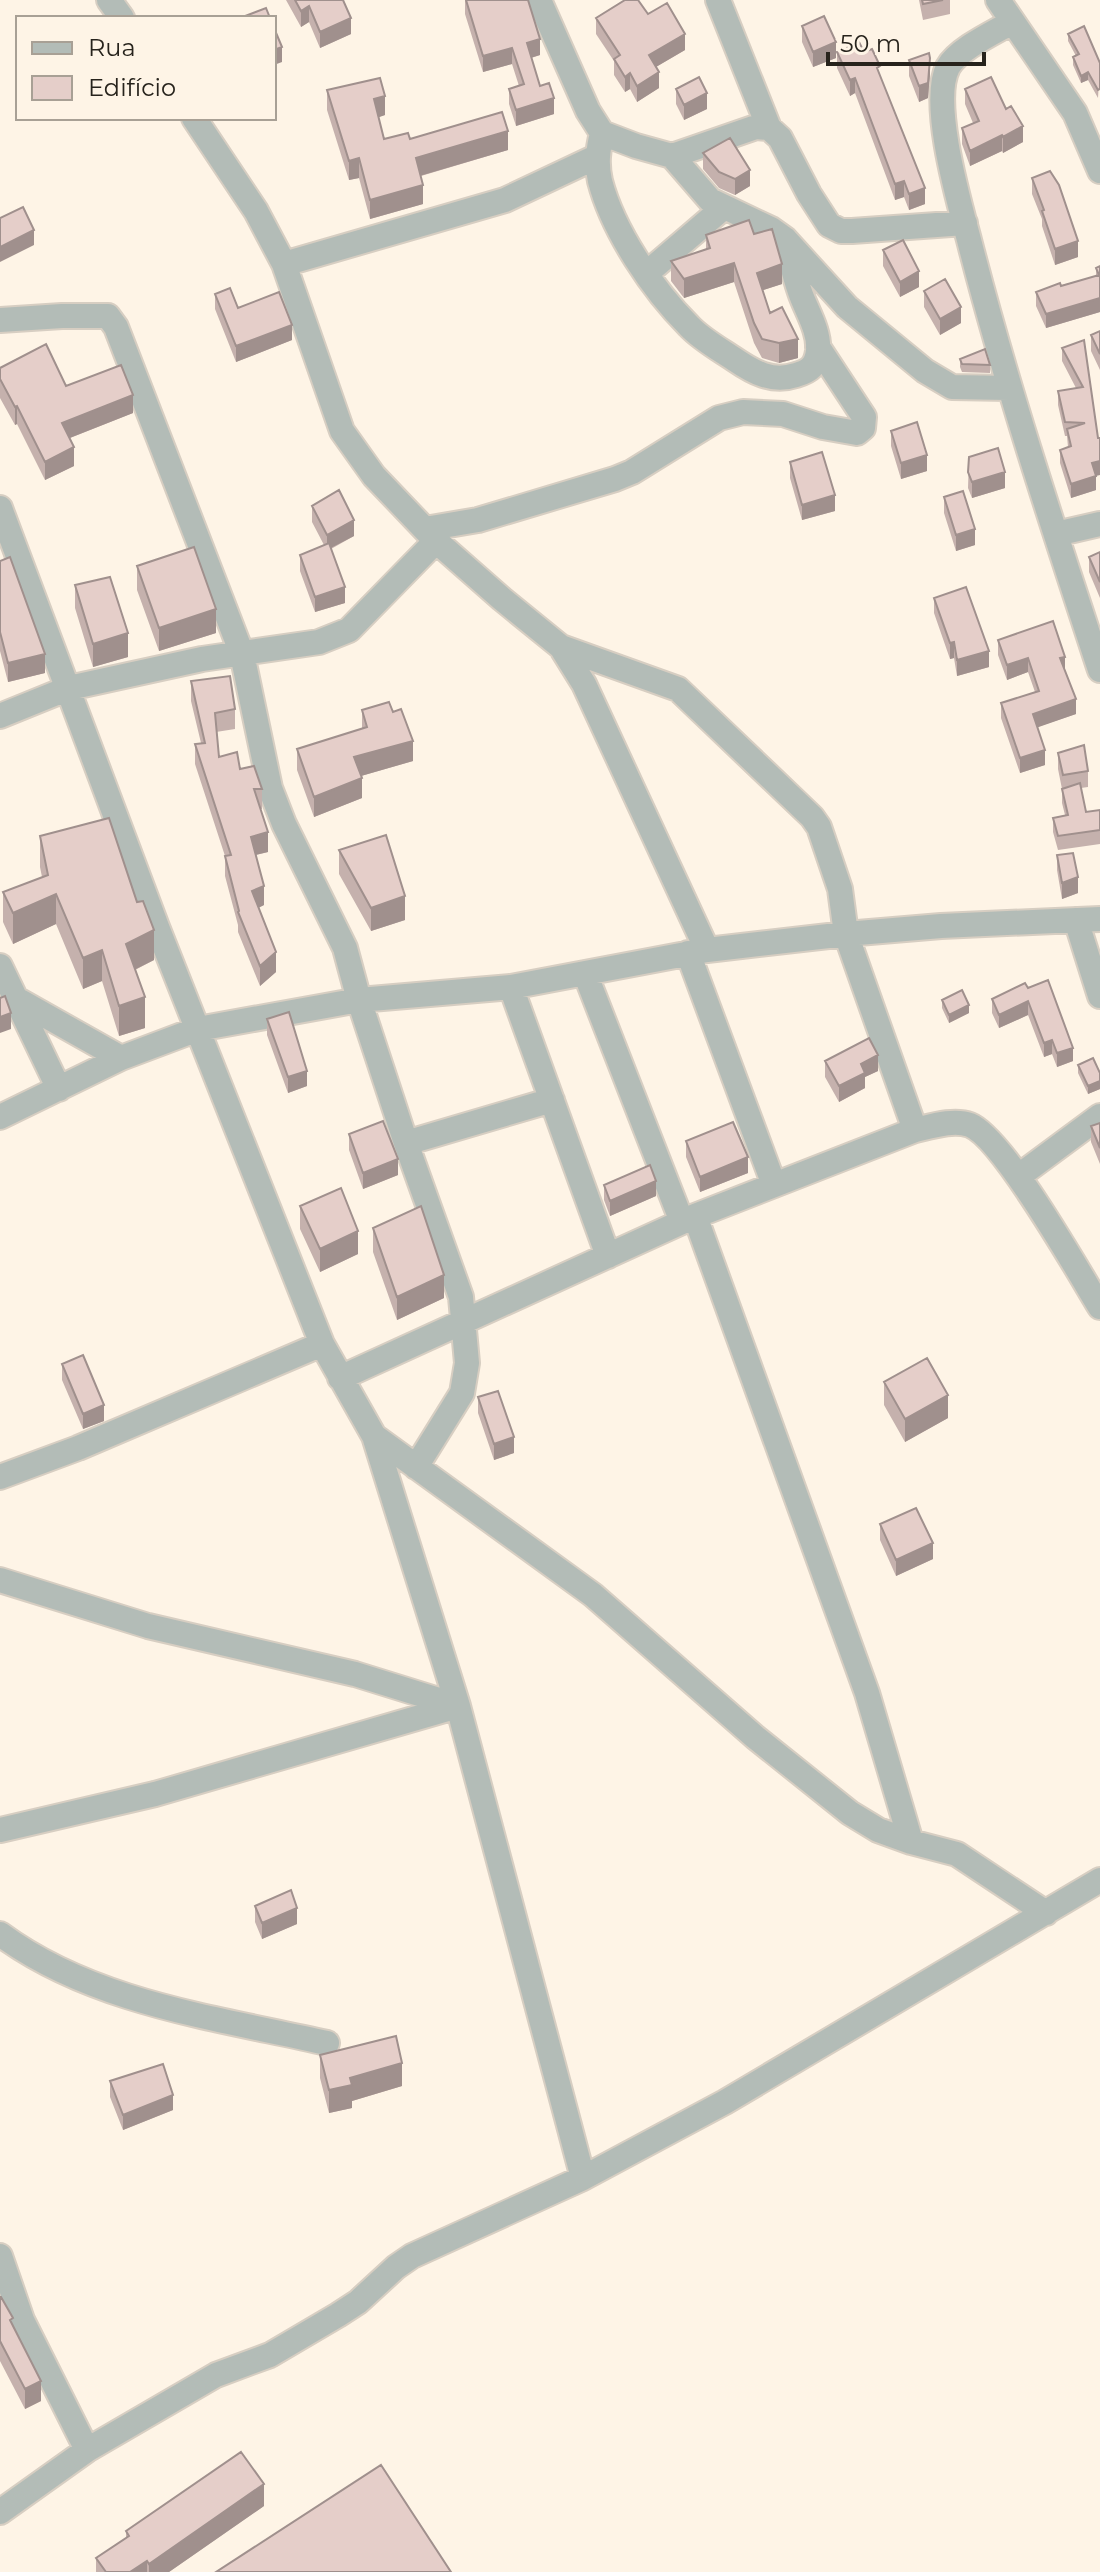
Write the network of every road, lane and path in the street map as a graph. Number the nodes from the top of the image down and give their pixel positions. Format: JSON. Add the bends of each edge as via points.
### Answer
{"nodes":[{"id":1,"x":540,"y":0,"type":"edge"},
{"id":2,"x":718,"y":0,"type":"edge"},
{"id":3,"x":998,"y":0,"type":"edge"},
{"id":4,"x":1012,"y":22,"type":"junction"},
{"id":5,"x":1075,"y":113,"type":"junction"},
{"id":6,"x":1100,"y":115,"type":"edge"},
{"id":7,"x":195,"y":120,"type":"edge"},
{"id":8,"x":769,"y":128,"type":"junction"},
{"id":9,"x":602,"y":133,"type":"junction"},
{"id":10,"x":672,"y":156,"type":"junction"},
{"id":11,"x":596,"y":157,"type":"junction"},
{"id":12,"x":1100,"y":171,"type":"edge"},
{"id":13,"x":723,"y":208,"type":"junction"},
{"id":14,"x":965,"y":223,"type":"junction"},
{"id":15,"x":785,"y":239,"type":"junction"},
{"id":16,"x":284,"y":264,"type":"junction"},
{"id":17,"x":647,"y":273,"type":"junction"},
{"id":18,"x":0,"y":320,"type":"edge"},
{"id":19,"x":818,"y":347,"type":"junction"},
{"id":20,"x":1009,"y":388,"type":"junction"},
{"id":21,"x":0,"y":508,"type":"edge"},
{"id":22,"x":1100,"y":524,"type":"edge"},
{"id":23,"x":1056,"y":534,"type":"junction"},
{"id":24,"x":430,"y":535,"type":"junction"},
{"id":25,"x":561,"y":647,"type":"junction"},
{"id":26,"x":242,"y":654,"type":"junction"},
{"id":27,"x":1100,"y":670,"type":"edge"},
{"id":28,"x":69,"y":688,"type":"junction"},
{"id":29,"x":0,"y":716,"type":"edge"},
{"id":30,"x":1088,"y":920,"type":"edge"},
{"id":31,"x":846,"y":934,"type":"junction"},
{"id":32,"x":697,"y":952,"type":"junction"},
{"id":33,"x":0,"y":966,"type":"edge"},
{"id":34,"x":585,"y":973,"type":"junction"},
{"id":35,"x":511,"y":987,"type":"junction"},
{"id":36,"x":1100,"y":996,"type":"edge"},
{"id":37,"x":18,"y":1000,"type":"junction"},
{"id":38,"x":359,"y":1000,"type":"junction"},
{"id":39,"x":198,"y":1029,"type":"junction"},
{"id":40,"x":121,"y":1058,"type":"junction"},
{"id":41,"x":59,"y":1089,"type":"junction"},
{"id":42,"x":552,"y":1100,"type":"junction"},
{"id":43,"x":1100,"y":1116,"type":"edge"},
{"id":44,"x":0,"y":1117,"type":"edge"},
{"id":45,"x":915,"y":1130,"type":"junction"},
{"id":46,"x":406,"y":1143,"type":"junction"},
{"id":47,"x":1019,"y":1176,"type":"junction"},
{"id":48,"x":774,"y":1185,"type":"junction"},
{"id":49,"x":689,"y":1219,"type":"junction"},
{"id":50,"x":608,"y":1256,"type":"junction"},
{"id":51,"x":1100,"y":1307,"type":"edge"},
{"id":52,"x":463,"y":1323,"type":"junction"},
{"id":53,"x":322,"y":1344,"type":"junction"},
{"id":54,"x":340,"y":1378,"type":"junction"},
{"id":55,"x":374,"y":1436,"type":"junction"},
{"id":56,"x":416,"y":1467,"type":"junction"},
{"id":57,"x":0,"y":1477,"type":"edge"},
{"id":58,"x":0,"y":1580,"type":"edge"},
{"id":59,"x":458,"y":1706,"type":"junction"},
{"id":60,"x":0,"y":1830,"type":"edge"},
{"id":61,"x":911,"y":1842,"type":"junction"},
{"id":62,"x":1100,"y":1880,"type":"edge"},
{"id":63,"x":1046,"y":1913,"type":"junction"},
{"id":64,"x":0,"y":1934,"type":"edge"},
{"id":65,"x":327,"y":2043,"type":"dead end"},
{"id":66,"x":583,"y":2178,"type":"junction"},
{"id":67,"x":0,"y":2256,"type":"edge"},
{"id":68,"x":87,"y":2450,"type":"junction"},
{"id":69,"x":0,"y":2512,"type":"edge"}],
"edges":[{"from":1,"to":9,"type":"street"},
{"from":2,"to":8,"type":"street"},
{"from":3,"to":4,"type":"street"},
{"from":4,"to":5,"type":"street"},
{"from":4,"to":14,"type":"street","via":[[962,52],[948,67],[943,119]]},
{"from":5,"to":6,"type":"street"},
{"from":5,"to":12,"type":"street"},
{"from":7,"to":16,"type":"street"},
{"from":8,"to":10,"type":"street","via":[[756,127]]},
{"from":8,"to":14,"type":"street","via":[[780,138],[829,225],[841,231]]},
{"from":9,"to":10,"type":"street"},
{"from":9,"to":11,"type":"street"},
{"from":10,"to":13,"type":"street"},
{"from":11,"to":16,"type":"street","via":[[505,200]]},
{"from":11,"to":17,"type":"street","via":[[620,232]]},
{"from":13,"to":15,"type":"street"},
{"from":13,"to":17,"type":"street"},
{"from":14,"to":20,"type":"street"},
{"from":15,"to":19,"type":"street"},
{"from":15,"to":20,"type":"street","via":[[847,307],[925,371],[952,387]]},
{"from":16,"to":24,"type":"street","via":[[342,431],[374,476]]},
{"from":17,"to":19,"type":"street","via":[[691,329],[749,369],[773,379],[791,377],[815,365]]},
{"from":18,"to":26,"type":"street","via":[[108,316],[116,327]]},
{"from":19,"to":24,"type":"street","via":[[864,417],[857,433],[783,414],[743,412],[719,418],[615,479]]},
{"from":20,"to":23,"type":"street"},
{"from":21,"to":28,"type":"street"},
{"from":22,"to":23,"type":"street"},
{"from":23,"to":27,"type":"street"},
{"from":24,"to":25,"type":"street"},
{"from":24,"to":26,"type":"street","via":[[349,630],[319,642]]},
{"from":25,"to":31,"type":"street","via":[[678,689],[801,806],[819,827],[840,889]]},
{"from":25,"to":32,"type":"street","via":[[584,684]]},
{"from":26,"to":28,"type":"street"},
{"from":26,"to":38,"type":"street","via":[[270,788],[345,948]]},
{"from":28,"to":29,"type":"street"},
{"from":28,"to":39,"type":"street"},
{"from":30,"to":31,"type":"street"},
{"from":30,"to":36,"type":"street"},
{"from":31,"to":32,"type":"street"},
{"from":31,"to":45,"type":"street"},
{"from":32,"to":34,"type":"street"},
{"from":32,"to":48,"type":"street"},
{"from":33,"to":37,"type":"street"},
{"from":34,"to":35,"type":"street"},
{"from":34,"to":49,"type":"street"},
{"from":35,"to":38,"type":"street"},
{"from":35,"to":42,"type":"street"},
{"from":37,"to":40,"type":"street"},
{"from":37,"to":41,"type":"street"},
{"from":38,"to":39,"type":"street"},
{"from":38,"to":46,"type":"street"},
{"from":39,"to":40,"type":"street"},
{"from":39,"to":53,"type":"street"},
{"from":40,"to":41,"type":"street"},
{"from":41,"to":44,"type":"street"},
{"from":42,"to":46,"type":"street"},
{"from":42,"to":50,"type":"street"},
{"from":43,"to":47,"type":"street"},
{"from":45,"to":47,"type":"street","via":[[941,1124],[975,1127]]},
{"from":45,"to":48,"type":"street"},
{"from":46,"to":52,"type":"street","via":[[461,1297]]},
{"from":47,"to":51,"type":"street"},
{"from":48,"to":49,"type":"street"},
{"from":49,"to":50,"type":"street"},
{"from":49,"to":61,"type":"street","via":[[809,1525]]},
{"from":50,"to":52,"type":"street"},
{"from":52,"to":54,"type":"street"},
{"from":52,"to":56,"type":"street","via":[[467,1363],[462,1393]]},
{"from":53,"to":54,"type":"street"},
{"from":53,"to":57,"type":"street"},
{"from":54,"to":55,"type":"street"},
{"from":55,"to":56,"type":"street"},
{"from":55,"to":59,"type":"street"},
{"from":56,"to":61,"type":"street","via":[[593,1595],[850,1813]]},
{"from":58,"to":59,"type":"street","via":[[148,1626],[355,1674]]},
{"from":59,"to":60,"type":"street","via":[[155,1794]]},
{"from":59,"to":66,"type":"street"},
{"from":61,"to":63,"type":"street","via":[[957,1854]]},
{"from":62,"to":63,"type":"street"},
{"from":63,"to":66,"type":"street","via":[[725,2102]]},
{"from":64,"to":65,"type":"street","via":[[63,1972],[140,2000]]},
{"from":66,"to":68,"type":"street","via":[[431,2246],[396,2267],[358,2302],[297,2339],[216,2375]]},
{"from":67,"to":68,"type":"street","via":[[22,2320]]},
{"from":68,"to":69,"type":"street"}]}
